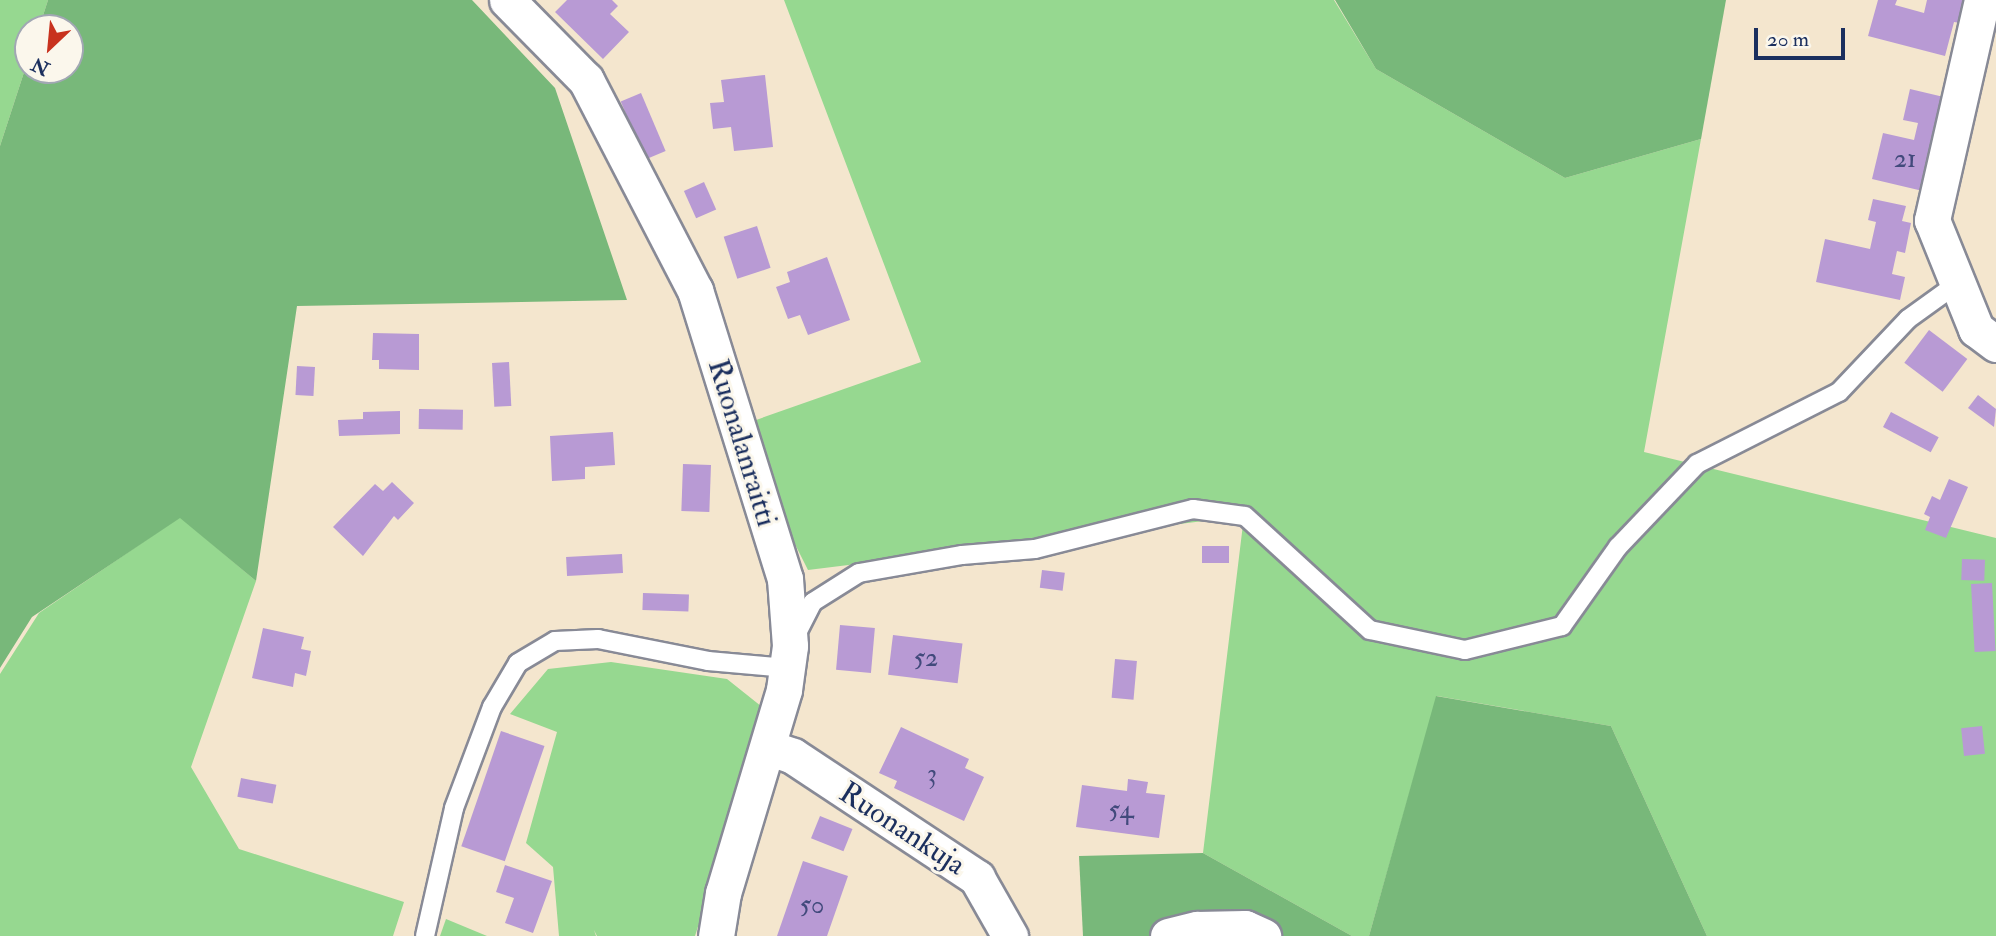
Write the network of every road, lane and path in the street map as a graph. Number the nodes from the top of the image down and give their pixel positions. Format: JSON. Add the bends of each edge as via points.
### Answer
{"nodes":[{"id":1,"x":507,"y":0,"type":"edge"},
{"id":2,"x":1982,"y":0,"type":"edge"},
{"id":3,"x":1958,"y":283,"type":"junction"},
{"id":4,"x":1996,"y":344,"type":"edge"},
{"id":5,"x":789,"y":657,"type":"junction"},
{"id":6,"x":770,"y":748,"type":"junction"},
{"id":7,"x":425,"y":936,"type":"edge"},
{"id":8,"x":716,"y":936,"type":"edge"},
{"id":9,"x":1010,"y":936,"type":"edge"},
{"id":10,"x":1168,"y":936,"type":"edge"},
{"id":11,"x":1264,"y":936,"type":"edge"}],
"edges":[{"from":1,"to":5,"type":"street","name":"Ruonalanraitti","via":[[586,80],[695,290],[785,579]]},
{"from":2,"to":3,"type":"street","via":[[1932,220]]},
{"from":3,"to":4,"type":"street","via":[[1976,329]]},
{"from":3,"to":5,"type":"lane","via":[[1908,318],[1839,392],[1697,464],[1618,547],[1562,626],[1465,650],[1370,630],[1245,516],[1193,509],[1035,550],[962,555],[859,573],[813,602]]},
{"from":5,"to":6,"type":"street","name":"Ruonalanraitti"},
{"from":5,"to":7,"type":"lane","via":[[708,661],[598,639],[555,641],[518,663],[492,707],[454,808]]},
{"from":6,"to":8,"type":"street","name":"Ruonalanraitti","via":[[723,893]]},
{"from":6,"to":9,"type":"street","name":"Ruonankuja","via":[[793,756],[977,878]]},
{"from":10,"to":11,"type":"street","via":[[1197,929],[1245,928]]}]}
